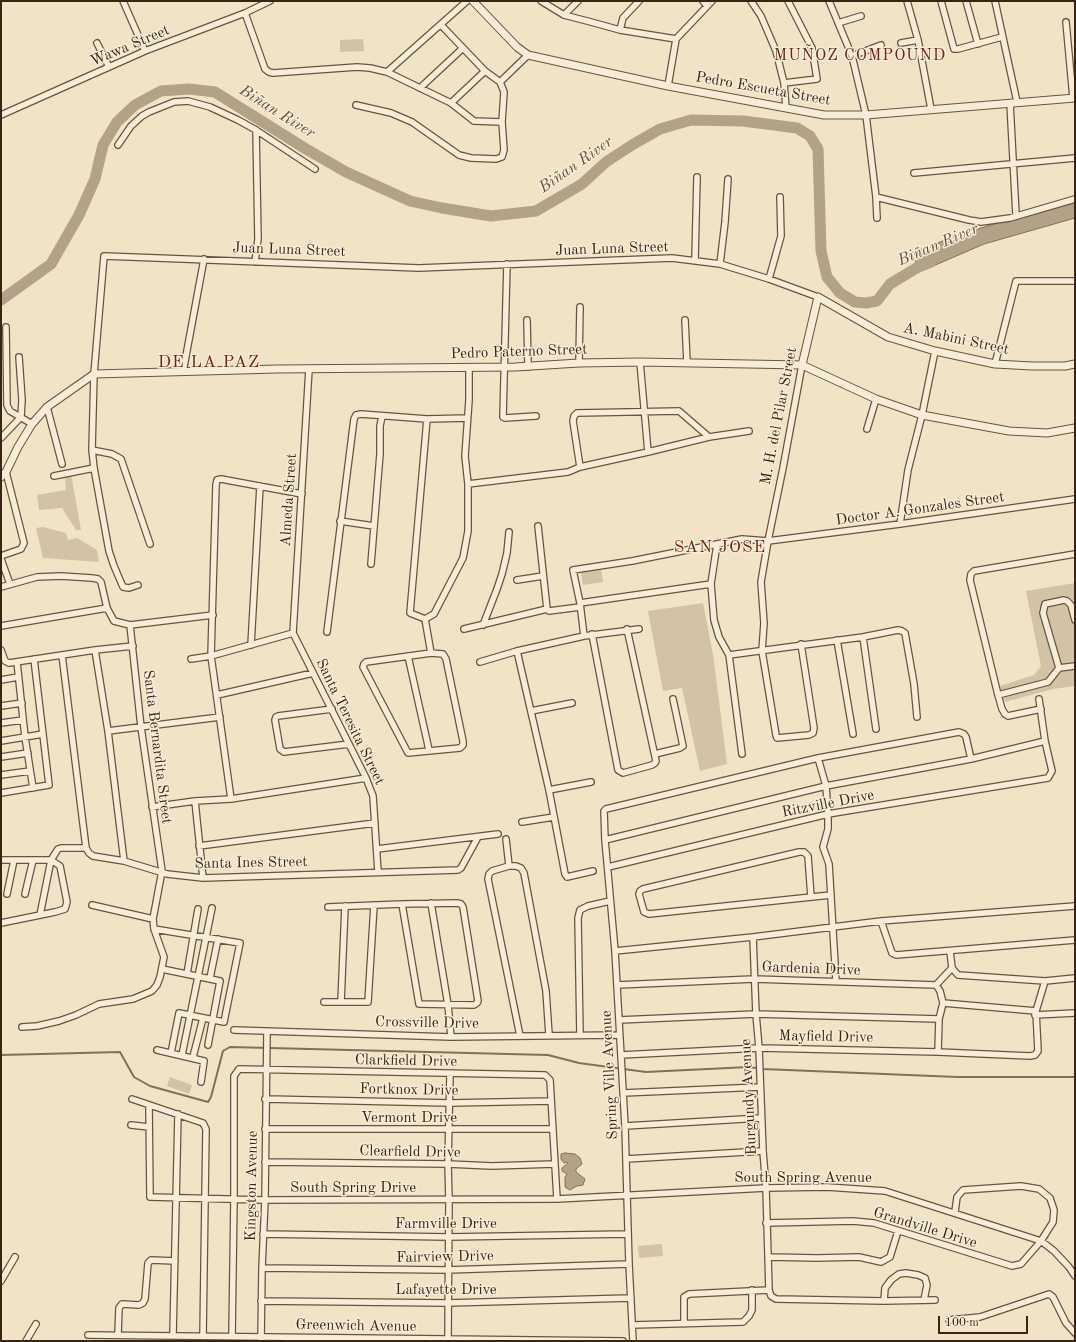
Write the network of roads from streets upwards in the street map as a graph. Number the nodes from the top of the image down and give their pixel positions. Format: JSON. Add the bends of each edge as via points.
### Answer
{"nodes":[{"id":1,"x":123,"y":1,"type":"edge"},
{"id":2,"x":270,"y":1,"type":"edge"},
{"id":3,"x":467,"y":1,"type":"edge"},
{"id":4,"x":473,"y":1,"type":"edge"},
{"id":5,"x":541,"y":1,"type":"edge"},
{"id":6,"x":578,"y":1,"type":"edge"},
{"id":7,"x":639,"y":1,"type":"edge"},
{"id":8,"x":703,"y":1,"type":"edge"},
{"id":9,"x":712,"y":1,"type":"edge"},
{"id":10,"x":751,"y":1,"type":"edge"},
{"id":11,"x":788,"y":1,"type":"edge"},
{"id":12,"x":829,"y":1,"type":"edge"},
{"id":13,"x":907,"y":1,"type":"edge"},
{"id":14,"x":941,"y":1,"type":"edge"},
{"id":15,"x":966,"y":1,"type":"edge"},
{"id":16,"x":995,"y":1,"type":"edge"},
{"id":17,"x":707,"y":6,"type":"junction"},
{"id":18,"x":245,"y":12,"type":"junction"},
{"id":19,"x":564,"y":15,"type":"junction"},
{"id":20,"x":861,"y":16,"type":"dead end"},
{"id":21,"x":1066,"y":22,"type":"dead end"},
{"id":22,"x":838,"y":23,"type":"junction"},
{"id":23,"x":441,"y":25,"type":"junction"},
{"id":24,"x":620,"y":30,"type":"junction"},
{"id":25,"x":1002,"y":37,"type":"junction"},
{"id":26,"x":676,"y":40,"type":"junction"},
{"id":27,"x":918,"y":40,"type":"junction"},
{"id":28,"x":901,"y":42,"type":"dead end"},
{"id":29,"x":96,"y":43,"type":"dead end"},
{"id":30,"x":978,"y":44,"type":"junction"},
{"id":31,"x":881,"y":45,"type":"dead end"},
{"id":32,"x":463,"y":48,"type":"junction"},
{"id":33,"x":145,"y":51,"type":"junction"},
{"id":34,"x":528,"y":55,"type":"junction"},
{"id":35,"x":852,"y":56,"type":"junction"},
{"id":36,"x":109,"y":67,"type":"junction"},
{"id":37,"x":485,"y":71,"type":"junction"},
{"id":38,"x":387,"y":72,"type":"junction"},
{"id":39,"x":500,"y":82,"type":"junction"},
{"id":40,"x":784,"y":83,"type":"junction"},
{"id":41,"x":668,"y":86,"type":"junction"},
{"id":42,"x":420,"y":88,"type":"junction"},
{"id":43,"x":1074,"y":98,"type":"edge"},
{"id":44,"x":450,"y":103,"type":"junction"},
{"id":45,"x":1013,"y":103,"type":"junction"},
{"id":46,"x":356,"y":104,"type":"dead end"},
{"id":47,"x":786,"y":108,"type":"junction"},
{"id":48,"x":931,"y":109,"type":"junction"},
{"id":49,"x":1,"y":115,"type":"edge"},
{"id":50,"x":866,"y":115,"type":"junction"},
{"id":51,"x":502,"y":122,"type":"junction"},
{"id":52,"x":256,"y":130,"type":"junction"},
{"id":53,"x":118,"y":144,"type":"dead end"},
{"id":54,"x":1075,"y":158,"type":"edge"},
{"id":55,"x":1013,"y":164,"type":"junction"},
{"id":56,"x":315,"y":169,"type":"dead end"},
{"id":57,"x":914,"y":173,"type":"dead end"},
{"id":58,"x":697,"y":177,"type":"dead end"},
{"id":59,"x":728,"y":179,"type":"dead end"},
{"id":60,"x":780,"y":197,"type":"dead end"},
{"id":61,"x":876,"y":198,"type":"junction"},
{"id":62,"x":1075,"y":199,"type":"edge"},
{"id":63,"x":1016,"y":216,"type":"junction"},
{"id":64,"x":877,"y":218,"type":"dead end"},
{"id":65,"x":204,"y":259,"type":"junction"},
{"id":66,"x":695,"y":260,"type":"junction"},
{"id":67,"x":255,"y":262,"type":"junction"},
{"id":68,"x":507,"y":264,"type":"junction"},
{"id":69,"x":720,"y":264,"type":"junction"},
{"id":70,"x":769,"y":279,"type":"junction"},
{"id":71,"x":1075,"y":281,"type":"edge"},
{"id":72,"x":818,"y":297,"type":"junction"},
{"id":73,"x":580,"y":308,"type":"dead end"},
{"id":74,"x":527,"y":320,"type":"dead end"},
{"id":75,"x":685,"y":320,"type":"dead end"},
{"id":76,"x":6,"y":327,"type":"dead end"},
{"id":77,"x":935,"y":351,"type":"junction"},
{"id":78,"x":18,"y":358,"type":"dead end"},
{"id":79,"x":640,"y":362,"type":"junction"},
{"id":80,"x":687,"y":362,"type":"junction"},
{"id":81,"x":579,"y":363,"type":"junction"},
{"id":82,"x":995,"y":364,"type":"junction"},
{"id":83,"x":1075,"y":364,"type":"edge"},
{"id":84,"x":802,"y":365,"type":"junction"},
{"id":85,"x":469,"y":367,"type":"junction"},
{"id":86,"x":505,"y":367,"type":"junction"},
{"id":87,"x":528,"y":367,"type":"junction"},
{"id":88,"x":309,"y":369,"type":"junction"},
{"id":89,"x":183,"y":372,"type":"junction"},
{"id":90,"x":94,"y":374,"type":"junction"},
{"id":91,"x":876,"y":399,"type":"junction"},
{"id":92,"x":47,"y":407,"type":"junction"},
{"id":93,"x":644,"y":411,"type":"junction"},
{"id":94,"x":922,"y":415,"type":"junction"},
{"id":95,"x":382,"y":416,"type":"junction"},
{"id":96,"x":536,"y":416,"type":"dead end"},
{"id":97,"x":21,"y":417,"type":"junction"},
{"id":98,"x":467,"y":418,"type":"junction"},
{"id":99,"x":426,"y":419,"type":"junction"},
{"id":100,"x":32,"y":424,"type":"junction"},
{"id":101,"x":1075,"y":428,"type":"edge"},
{"id":102,"x":867,"y":429,"type":"dead end"},
{"id":103,"x":749,"y":431,"type":"dead end"},
{"id":104,"x":2,"y":436,"type":"edge"},
{"id":105,"x":709,"y":437,"type":"junction"},
{"id":106,"x":92,"y":450,"type":"junction"},
{"id":107,"x":648,"y":452,"type":"junction"},
{"id":108,"x":62,"y":464,"type":"dead end"},
{"id":109,"x":580,"y":467,"type":"junction"},
{"id":110,"x":94,"y":468,"type":"junction"},
{"id":111,"x":3,"y":475,"type":"edge"},
{"id":112,"x":54,"y":476,"type":"dead end"},
{"id":113,"x":468,"y":484,"type":"junction"},
{"id":114,"x":260,"y":486,"type":"junction"},
{"id":115,"x":302,"y":494,"type":"junction"},
{"id":116,"x":1075,"y":499,"type":"edge"},
{"id":117,"x":340,"y":521,"type":"junction"},
{"id":118,"x":900,"y":524,"type":"junction"},
{"id":119,"x":374,"y":526,"type":"junction"},
{"id":120,"x":538,"y":526,"type":"dead end"},
{"id":121,"x":509,"y":532,"type":"dead end"},
{"id":122,"x":768,"y":541,"type":"junction"},
{"id":123,"x":150,"y":544,"type":"dead end"},
{"id":124,"x":717,"y":544,"type":"junction"},
{"id":125,"x":1075,"y":554,"type":"edge"},
{"id":126,"x":1,"y":556,"type":"edge"},
{"id":127,"x":1,"y":559,"type":"edge"},
{"id":128,"x":371,"y":564,"type":"dead end"},
{"id":129,"x":543,"y":576,"type":"junction"},
{"id":130,"x":517,"y":580,"type":"dead end"},
{"id":131,"x":10,"y":584,"type":"junction"},
{"id":132,"x":711,"y":584,"type":"junction"},
{"id":133,"x":138,"y":585,"type":"dead end"},
{"id":134,"x":1,"y":587,"type":"edge"},
{"id":135,"x":580,"y":605,"type":"junction"},
{"id":136,"x":107,"y":608,"type":"junction"},
{"id":137,"x":546,"y":609,"type":"junction"},
{"id":138,"x":213,"y":615,"type":"junction"},
{"id":139,"x":425,"y":619,"type":"junction"},
{"id":140,"x":1075,"y":620,"type":"edge"},
{"id":141,"x":130,"y":625,"type":"junction"},
{"id":142,"x":483,"y":625,"type":"junction"},
{"id":143,"x":1,"y":626,"type":"edge"},
{"id":144,"x":464,"y":629,"type":"dead end"},
{"id":145,"x":639,"y":629,"type":"dead end"},
{"id":146,"x":627,"y":630,"type":"junction"},
{"id":147,"x":327,"y":632,"type":"dead end"},
{"id":148,"x":292,"y":633,"type":"junction"},
{"id":149,"x":592,"y":634,"type":"junction"},
{"id":150,"x":584,"y":636,"type":"junction"},
{"id":151,"x":863,"y":637,"type":"junction"},
{"id":152,"x":837,"y":640,"type":"junction"},
{"id":153,"x":250,"y":644,"type":"junction"},
{"id":154,"x":801,"y":644,"type":"junction"},
{"id":155,"x":133,"y":646,"type":"junction"},
{"id":156,"x":1,"y":650,"type":"edge"},
{"id":157,"x":95,"y":650,"type":"junction"},
{"id":158,"x":517,"y":651,"type":"junction"},
{"id":159,"x":762,"y":651,"type":"junction"},
{"id":160,"x":431,"y":653,"type":"junction"},
{"id":161,"x":62,"y":655,"type":"junction"},
{"id":162,"x":729,"y":655,"type":"junction"},
{"id":163,"x":211,"y":656,"type":"junction"},
{"id":164,"x":408,"y":656,"type":"junction"},
{"id":165,"x":34,"y":659,"type":"junction"},
{"id":166,"x":191,"y":659,"type":"dead end"},
{"id":167,"x":17,"y":662,"type":"junction"},
{"id":168,"x":480,"y":662,"type":"dead end"},
{"id":169,"x":1075,"y":666,"type":"edge"},
{"id":170,"x":1059,"y":668,"type":"junction"},
{"id":171,"x":313,"y":673,"type":"junction"},
{"id":172,"x":18,"y":677,"type":"junction"},
{"id":173,"x":1,"y":680,"type":"edge"},
{"id":174,"x":217,"y":695,"type":"junction"},
{"id":175,"x":998,"y":695,"type":"junction"},
{"id":176,"x":673,"y":699,"type":"dead end"},
{"id":177,"x":1039,"y":699,"type":"dead end"},
{"id":178,"x":22,"y":703,"type":"junction"},
{"id":179,"x":572,"y":703,"type":"dead end"},
{"id":180,"x":1,"y":706,"type":"edge"},
{"id":181,"x":332,"y":709,"type":"junction"},
{"id":182,"x":1041,"y":710,"type":"junction"},
{"id":183,"x":531,"y":711,"type":"junction"},
{"id":184,"x":220,"y":717,"type":"junction"},
{"id":185,"x":917,"y":717,"type":"dead end"},
{"id":186,"x":23,"y":720,"type":"junction"},
{"id":187,"x":1,"y":723,"type":"edge"},
{"id":188,"x":141,"y":727,"type":"junction"},
{"id":189,"x":876,"y":729,"type":"dead end"},
{"id":190,"x":108,"y":731,"type":"junction"},
{"id":191,"x":43,"y":734,"type":"junction"},
{"id":192,"x":853,"y":734,"type":"dead end"},
{"id":193,"x":25,"y":737,"type":"junction"},
{"id":194,"x":1,"y":741,"type":"edge"},
{"id":195,"x":1045,"y":741,"type":"junction"},
{"id":196,"x":349,"y":744,"type":"junction"},
{"id":197,"x":429,"y":750,"type":"junction"},
{"id":198,"x":28,"y":753,"type":"junction"},
{"id":199,"x":655,"y":754,"type":"junction"},
{"id":200,"x":742,"y":754,"type":"dead end"},
{"id":201,"x":1,"y":757,"type":"edge"},
{"id":202,"x":818,"y":758,"type":"junction"},
{"id":203,"x":971,"y":759,"type":"junction"},
{"id":204,"x":30,"y":771,"type":"junction"},
{"id":205,"x":1,"y":775,"type":"edge"},
{"id":206,"x":366,"y":778,"type":"junction"},
{"id":207,"x":591,"y":782,"type":"dead end"},
{"id":208,"x":826,"y":786,"type":"junction"},
{"id":209,"x":33,"y":788,"type":"junction"},
{"id":210,"x":549,"y":790,"type":"junction"},
{"id":211,"x":1,"y":793,"type":"edge"},
{"id":212,"x":231,"y":799,"type":"junction"},
{"id":213,"x":195,"y":801,"type":"junction"},
{"id":214,"x":152,"y":807,"type":"junction"},
{"id":215,"x":828,"y":814,"type":"junction"},
{"id":216,"x":554,"y":817,"type":"junction"},
{"id":217,"x":522,"y":822,"type":"dead end"},
{"id":218,"x":375,"y":823,"type":"junction"},
{"id":219,"x":498,"y":834,"type":"dead end"},
{"id":220,"x":478,"y":836,"type":"junction"},
{"id":221,"x":506,"y":838,"type":"dead end"},
{"id":222,"x":605,"y":840,"type":"junction"},
{"id":223,"x":199,"y":846,"type":"junction"},
{"id":224,"x":86,"y":848,"type":"junction"},
{"id":225,"x":377,"y":849,"type":"junction"},
{"id":226,"x":1,"y":860,"type":"edge"},
{"id":227,"x":14,"y":860,"type":"junction"},
{"id":228,"x":33,"y":860,"type":"junction"},
{"id":229,"x":51,"y":860,"type":"junction"},
{"id":230,"x":124,"y":861,"type":"junction"},
{"id":231,"x":510,"y":866,"type":"junction"},
{"id":232,"x":608,"y":867,"type":"junction"},
{"id":233,"x":593,"y":871,"type":"dead end"},
{"id":234,"x":162,"y":872,"type":"junction"},
{"id":235,"x":378,"y":872,"type":"junction"},
{"id":236,"x":203,"y":878,"type":"junction"},
{"id":237,"x":7,"y":894,"type":"dead end"},
{"id":238,"x":25,"y":894,"type":"dead end"},
{"id":239,"x":831,"y":895,"type":"junction"},
{"id":240,"x":811,"y":897,"type":"junction"},
{"id":241,"x":610,"y":901,"type":"junction"},
{"id":242,"x":431,"y":903,"type":"junction"},
{"id":243,"x":402,"y":904,"type":"junction"},
{"id":244,"x":374,"y":905,"type":"junction"},
{"id":245,"x":92,"y":906,"type":"dead end"},
{"id":246,"x":345,"y":906,"type":"junction"},
{"id":247,"x":1075,"y":906,"type":"edge"},
{"id":248,"x":328,"y":907,"type":"dead end"},
{"id":249,"x":212,"y":908,"type":"dead end"},
{"id":250,"x":198,"y":909,"type":"dead end"},
{"id":251,"x":40,"y":915,"type":"junction"},
{"id":252,"x":153,"y":919,"type":"junction"},
{"id":253,"x":881,"y":921,"type":"junction"},
{"id":254,"x":1,"y":923,"type":"edge"},
{"id":255,"x":834,"y":928,"type":"junction"},
{"id":256,"x":154,"y":929,"type":"junction"},
{"id":257,"x":193,"y":935,"type":"junction"},
{"id":258,"x":206,"y":937,"type":"junction"},
{"id":259,"x":753,"y":937,"type":"junction"},
{"id":260,"x":218,"y":939,"type":"junction"},
{"id":261,"x":1075,"y":940,"type":"edge"},
{"id":262,"x":615,"y":951,"type":"junction"},
{"id":263,"x":950,"y":951,"type":"junction"},
{"id":264,"x":952,"y":968,"type":"junction"},
{"id":265,"x":162,"y":969,"type":"junction"},
{"id":266,"x":186,"y":974,"type":"junction"},
{"id":267,"x":198,"y":976,"type":"junction"},
{"id":268,"x":210,"y":978,"type":"junction"},
{"id":269,"x":1075,"y":978,"type":"edge"},
{"id":270,"x":754,"y":979,"type":"junction"},
{"id":271,"x":836,"y":981,"type":"junction"},
{"id":272,"x":1045,"y":981,"type":"junction"},
{"id":273,"x":617,"y":985,"type":"junction"},
{"id":274,"x":936,"y":985,"type":"junction"},
{"id":275,"x":324,"y":1002,"type":"dead end"},
{"id":276,"x":341,"y":1002,"type":"junction"},
{"id":277,"x":943,"y":1003,"type":"junction"},
{"id":278,"x":448,"y":1005,"type":"junction"},
{"id":279,"x":1035,"y":1013,"type":"junction"},
{"id":280,"x":1075,"y":1013,"type":"edge"},
{"id":281,"x":756,"y":1014,"type":"junction"},
{"id":282,"x":190,"y":1015,"type":"junction"},
{"id":283,"x":203,"y":1018,"type":"junction"},
{"id":284,"x":939,"y":1019,"type":"junction"},
{"id":285,"x":213,"y":1020,"type":"junction"},
{"id":286,"x":618,"y":1020,"type":"junction"},
{"id":287,"x":22,"y":1027,"type":"dead end"},
{"id":288,"x":234,"y":1030,"type":"dead end"},
{"id":289,"x":267,"y":1032,"type":"junction"},
{"id":290,"x":549,"y":1035,"type":"junction"},
{"id":291,"x":580,"y":1035,"type":"junction"},
{"id":292,"x":619,"y":1035,"type":"junction"},
{"id":293,"x":451,"y":1036,"type":"junction"},
{"id":294,"x":520,"y":1036,"type":"junction"},
{"id":295,"x":208,"y":1044,"type":"dead end"},
{"id":296,"x":759,"y":1048,"type":"junction"},
{"id":297,"x":157,"y":1050,"type":"dead end"},
{"id":298,"x":938,"y":1052,"type":"junction"},
{"id":299,"x":171,"y":1053,"type":"junction"},
{"id":300,"x":182,"y":1055,"type":"junction"},
{"id":301,"x":620,"y":1055,"type":"junction"},
{"id":302,"x":192,"y":1057,"type":"junction"},
{"id":303,"x":266,"y":1070,"type":"junction"},
{"id":304,"x":450,"y":1074,"type":"junction"},
{"id":305,"x":201,"y":1082,"type":"dead end"},
{"id":306,"x":760,"y":1087,"type":"junction"},
{"id":307,"x":623,"y":1093,"type":"junction"},
{"id":308,"x":132,"y":1099,"type":"dead end"},
{"id":309,"x":265,"y":1100,"type":"junction"},
{"id":310,"x":551,"y":1101,"type":"junction"},
{"id":311,"x":450,"y":1103,"type":"junction"},
{"id":312,"x":149,"y":1105,"type":"junction"},
{"id":313,"x":178,"y":1114,"type":"junction"},
{"id":314,"x":761,"y":1118,"type":"junction"},
{"id":315,"x":131,"y":1125,"type":"dead end"},
{"id":316,"x":625,"y":1126,"type":"junction"},
{"id":317,"x":149,"y":1127,"type":"junction"},
{"id":318,"x":265,"y":1129,"type":"junction"},
{"id":319,"x":552,"y":1129,"type":"junction"},
{"id":320,"x":449,"y":1130,"type":"junction"},
{"id":321,"x":763,"y":1152,"type":"junction"},
{"id":322,"x":626,"y":1159,"type":"junction"},
{"id":323,"x":265,"y":1162,"type":"junction"},
{"id":324,"x":448,"y":1164,"type":"junction"},
{"id":325,"x":554,"y":1164,"type":"junction"},
{"id":326,"x":766,"y":1188,"type":"junction"},
{"id":327,"x":627,"y":1195,"type":"junction"},
{"id":328,"x":177,"y":1197,"type":"junction"},
{"id":329,"x":205,"y":1198,"type":"junction"},
{"id":330,"x":234,"y":1199,"type":"junction"},
{"id":331,"x":557,"y":1199,"type":"junction"},
{"id":332,"x":265,"y":1200,"type":"junction"},
{"id":333,"x":449,"y":1200,"type":"junction"},
{"id":334,"x":954,"y":1212,"type":"junction"},
{"id":335,"x":766,"y":1223,"type":"junction"},
{"id":336,"x":898,"y":1231,"type":"junction"},
{"id":337,"x":263,"y":1234,"type":"junction"},
{"id":338,"x":628,"y":1234,"type":"junction"},
{"id":339,"x":448,"y":1237,"type":"junction"},
{"id":340,"x":1041,"y":1241,"type":"junction"},
{"id":341,"x":15,"y":1257,"type":"dead end"},
{"id":342,"x":768,"y":1257,"type":"junction"},
{"id":343,"x":175,"y":1260,"type":"junction"},
{"id":344,"x":629,"y":1264,"type":"junction"},
{"id":345,"x":1072,"y":1267,"type":"edge"},
{"id":346,"x":262,"y":1268,"type":"junction"},
{"id":347,"x":448,"y":1270,"type":"junction"},
{"id":348,"x":1075,"y":1276,"type":"edge"},
{"id":349,"x":1,"y":1282,"type":"edge"},
{"id":350,"x":752,"y":1290,"type":"junction"},
{"id":351,"x":768,"y":1290,"type":"junction"},
{"id":352,"x":631,"y":1298,"type":"junction"},
{"id":353,"x":924,"y":1300,"type":"junction"},
{"id":354,"x":935,"y":1300,"type":"dead end"},
{"id":355,"x":261,"y":1301,"type":"junction"},
{"id":356,"x":884,"y":1301,"type":"junction"},
{"id":357,"x":447,"y":1303,"type":"junction"},
{"id":358,"x":949,"y":1320,"type":"dead end"},
{"id":359,"x":36,"y":1324,"type":"dead end"},
{"id":360,"x":684,"y":1324,"type":"junction"},
{"id":361,"x":632,"y":1325,"type":"junction"},
{"id":362,"x":1075,"y":1333,"type":"edge"},
{"id":363,"x":118,"y":1334,"type":"junction"},
{"id":364,"x":88,"y":1335,"type":"dead end"},
{"id":365,"x":173,"y":1335,"type":"junction"},
{"id":366,"x":232,"y":1336,"type":"junction"},
{"id":367,"x":203,"y":1337,"type":"junction"},
{"id":368,"x":261,"y":1339,"type":"edge"},
{"id":369,"x":448,"y":1339,"type":"junction"},
{"id":370,"x":26,"y":1341,"type":"edge"},
{"id":371,"x":623,"y":1341,"type":"edge"},
{"id":372,"x":633,"y":1341,"type":"edge"}],
"edges":[{"from":1,"to":33,"type":"street"},
{"from":2,"to":18,"type":"street","name":"Wawa Street"},
{"from":3,"to":23,"type":"street"},
{"from":4,"to":34,"type":"street","name":"Pedro Escueta Street"},
{"from":5,"to":19,"type":"street"},
{"from":6,"to":19,"type":"street"},
{"from":7,"to":24,"type":"street","via":[[623,18]]},
{"from":8,"to":17,"type":"street"},
{"from":9,"to":17,"type":"street"},
{"from":10,"to":40,"type":"street","via":[[761,16],[776,51]]},
{"from":11,"to":40,"type":"street","via":[[812,48],[818,79]]},
{"from":12,"to":22,"type":"street"},
{"from":13,"to":27,"type":"street"},
{"from":14,"to":30,"type":"street","via":[[954,49]]},
{"from":15,"to":30,"type":"street"},
{"from":16,"to":25,"type":"street"},
{"from":17,"to":26,"type":"street"},
{"from":18,"to":33,"type":"street","name":"Wawa Street"},
{"from":18,"to":38,"type":"street","via":[[265,69],[269,72],[357,67]]},
{"from":19,"to":24,"type":"street"},
{"from":20,"to":22,"type":"street"},
{"from":21,"to":43,"type":"street"},
{"from":22,"to":35,"type":"street"},
{"from":23,"to":32,"type":"street"},
{"from":23,"to":38,"type":"street"},
{"from":24,"to":26,"type":"street"},
{"from":25,"to":30,"type":"street"},
{"from":25,"to":45,"type":"street"},
{"from":26,"to":41,"type":"street"},
{"from":27,"to":28,"type":"street"},
{"from":27,"to":48,"type":"street"},
{"from":29,"to":36,"type":"street"},
{"from":31,"to":35,"type":"street"},
{"from":32,"to":37,"type":"street"},
{"from":32,"to":42,"type":"street"},
{"from":33,"to":36,"type":"street","name":"Wawa Street"},
{"from":34,"to":39,"type":"street"},
{"from":34,"to":41,"type":"street","name":"Pedro Escueta Street"},
{"from":35,"to":50,"type":"street"},
{"from":36,"to":49,"type":"street","name":"Wawa Street"},
{"from":37,"to":39,"type":"street"},
{"from":37,"to":44,"type":"street"},
{"from":38,"to":42,"type":"street"},
{"from":39,"to":51,"type":"street","via":[[504,92]]},
{"from":40,"to":47,"type":"street"},
{"from":41,"to":47,"type":"street","name":"Pedro Escueta Street"},
{"from":42,"to":44,"type":"street"},
{"from":43,"to":45,"type":"street","name":"Pedro Escueta Street"},
{"from":44,"to":51,"type":"street","via":[[474,121]]},
{"from":45,"to":48,"type":"street","name":"Pedro Escueta Street"},
{"from":45,"to":55,"type":"street"},
{"from":46,"to":51,"type":"street","via":[[391,113],[412,122],[459,155],[471,158],[502,157]]},
{"from":47,"to":50,"type":"street","name":"Pedro Escueta Street","via":[[824,115]]},
{"from":48,"to":50,"type":"street","name":"Pedro Escueta Street"},
{"from":50,"to":61,"type":"street"},
{"from":52,"to":53,"type":"street","via":[[204,105],[188,101],[174,102],[142,116]]},
{"from":52,"to":56,"type":"street"},
{"from":52,"to":67,"type":"street","via":[[258,239]]},
{"from":54,"to":55,"type":"street"},
{"from":55,"to":57,"type":"street"},
{"from":55,"to":63,"type":"street"},
{"from":58,"to":66,"type":"street"},
{"from":59,"to":69,"type":"street"},
{"from":60,"to":70,"type":"street","via":[[781,236]]},
{"from":61,"to":63,"type":"street","via":[[969,220],[992,221]]},
{"from":61,"to":64,"type":"street"},
{"from":62,"to":63,"type":"street"},
{"from":65,"to":67,"type":"street","name":"Juan Luna Street"},
{"from":65,"to":89,"type":"street"},
{"from":65,"to":90,"type":"street","name":"Juan Luna Street","via":[[104,256]]},
{"from":66,"to":68,"type":"street","name":"Juan Luna Street","via":[[672,258]]},
{"from":66,"to":69,"type":"street","name":"Juan Luna Street"},
{"from":67,"to":68,"type":"street","name":"Juan Luna Street","via":[[419,268]]},
{"from":68,"to":86,"type":"street"},
{"from":69,"to":70,"type":"street","name":"Juan Luna Street"},
{"from":70,"to":72,"type":"street","name":"Juan Luna Street"},
{"from":71,"to":82,"type":"street","via":[[1016,281]]},
{"from":72,"to":77,"type":"street","name":"A. Mabini Street","via":[[888,337]]},
{"from":72,"to":84,"type":"street","name":"M. H. del Pilar Street"},
{"from":73,"to":81,"type":"street"},
{"from":74,"to":87,"type":"street"},
{"from":75,"to":80,"type":"street"},
{"from":76,"to":97,"type":"street","via":[[7,406],[10,411]]},
{"from":77,"to":82,"type":"street","name":"A. Mabini Street"},
{"from":77,"to":94,"type":"street"},
{"from":78,"to":97,"type":"street"},
{"from":79,"to":80,"type":"street","name":"Pedro Paterno Street"},
{"from":79,"to":81,"type":"street","name":"Pedro Paterno Street"},
{"from":79,"to":93,"type":"street"},
{"from":80,"to":84,"type":"street","name":"Pedro Paterno Street"},
{"from":81,"to":87,"type":"street","name":"Pedro Paterno Street"},
{"from":82,"to":83,"type":"street","name":"A. Mabini Street"},
{"from":84,"to":91,"type":"street","name":"Pedro Paterno Street"},
{"from":84,"to":122,"type":"street","name":"M. H. del Pilar Street"},
{"from":85,"to":86,"type":"street","name":"Pedro Paterno Street"},
{"from":85,"to":88,"type":"street","name":"Pedro Paterno Street"},
{"from":85,"to":98,"type":"street"},
{"from":86,"to":87,"type":"street","name":"Pedro Paterno Street"},
{"from":86,"to":96,"type":"street","via":[[503,417]]},
{"from":88,"to":89,"type":"street","name":"Pedro Paterno Street"},
{"from":88,"to":115,"type":"street","name":"Almeda Street"},
{"from":89,"to":90,"type":"street","name":"Pedro Paterno Street"},
{"from":90,"to":92,"type":"street"},
{"from":90,"to":106,"type":"street","name":"Juan Luna Street"},
{"from":91,"to":94,"type":"street","name":"Pedro Paterno Street"},
{"from":91,"to":102,"type":"street"},
{"from":92,"to":100,"type":"street"},
{"from":92,"to":108,"type":"street"},
{"from":93,"to":105,"type":"street","via":[[679,411]]},
{"from":93,"to":107,"type":"street"},
{"from":93,"to":109,"type":"street","via":[[576,413],[573,421]]},
{"from":94,"to":101,"type":"street","name":"Pedro Paterno Street","via":[[1009,431],[1047,433]]},
{"from":94,"to":118,"type":"street","via":[[908,470]]},
{"from":95,"to":99,"type":"street"},
{"from":95,"to":117,"type":"street","via":[[361,414],[356,415],[354,419]]},
{"from":95,"to":119,"type":"street"},
{"from":97,"to":100,"type":"street"},
{"from":97,"to":104,"type":"street"},
{"from":98,"to":99,"type":"street"},
{"from":98,"to":113,"type":"street","via":[[465,456]]},
{"from":99,"to":139,"type":"street","via":[[410,613]]},
{"from":100,"to":111,"type":"street"},
{"from":103,"to":105,"type":"street"},
{"from":105,"to":107,"type":"street"},
{"from":106,"to":110,"type":"street","name":"Juan Luna Street"},
{"from":106,"to":123,"type":"street","via":[[112,454],[121,459]]},
{"from":107,"to":109,"type":"street"},
{"from":109,"to":113,"type":"street","via":[[568,472]]},
{"from":110,"to":112,"type":"street"},
{"from":110,"to":133,"type":"street","name":"Juan Luna Street","via":[[114,566],[123,587]]},
{"from":111,"to":126,"type":"street","via":[[24,543],[21,549]]},
{"from":113,"to":139,"type":"street","via":[[468,531],[463,558],[434,614]]},
{"from":114,"to":115,"type":"street"},
{"from":114,"to":138,"type":"street","via":[[217,480]]},
{"from":114,"to":153,"type":"street"},
{"from":115,"to":148,"type":"street","name":"Almeda Street"},
{"from":116,"to":118,"type":"street","name":"Doctor A. Gonzales Street"},
{"from":117,"to":119,"type":"street"},
{"from":117,"to":147,"type":"street"},
{"from":118,"to":122,"type":"street","name":"Doctor A. Gonzales Street"},
{"from":119,"to":128,"type":"street"},
{"from":120,"to":129,"type":"street"},
{"from":121,"to":142,"type":"street","via":[[502,574]]},
{"from":122,"to":124,"type":"street","name":"Doctor A. Gonzales Street","via":[[742,539]]},
{"from":122,"to":159,"type":"street","name":"M. H. del Pilar Street","via":[[761,582],[764,623]]},
{"from":124,"to":132,"type":"street"},
{"from":124,"to":135,"type":"street","name":"Doctor A. Gonzales Street","via":[[573,570]]},
{"from":125,"to":175,"type":"street","via":[[974,571],[971,574],[970,580]]},
{"from":127,"to":131,"type":"street"},
{"from":129,"to":130,"type":"street"},
{"from":129,"to":137,"type":"street"},
{"from":131,"to":134,"type":"street"},
{"from":131,"to":136,"type":"street","via":[[37,577],[98,578]]},
{"from":132,"to":135,"type":"street"},
{"from":132,"to":162,"type":"street","via":[[714,620],[719,637]]},
{"from":135,"to":137,"type":"street","via":[[549,611]]},
{"from":135,"to":150,"type":"street"},
{"from":136,"to":141,"type":"street","via":[[114,622]]},
{"from":136,"to":143,"type":"street"},
{"from":137,"to":142,"type":"street"},
{"from":138,"to":141,"type":"street"},
{"from":138,"to":163,"type":"street"},
{"from":139,"to":160,"type":"street"},
{"from":140,"to":170,"type":"street","via":[[1071,605],[1064,600],[1046,604],[1044,607],[1043,613]]},
{"from":141,"to":155,"type":"street","name":"Santa Bernardita Street"},
{"from":142,"to":144,"type":"street"},
{"from":145,"to":146,"type":"street"},
{"from":146,"to":149,"type":"street"},
{"from":146,"to":199,"type":"street"},
{"from":148,"to":153,"type":"street"},
{"from":148,"to":171,"type":"street","name":"Santa Teresita Street"},
{"from":149,"to":150,"type":"street"},
{"from":149,"to":199,"type":"street","via":[[618,770],[623,773],[655,764]]},
{"from":150,"to":158,"type":"street"},
{"from":151,"to":152,"type":"street"},
{"from":151,"to":185,"type":"street","via":[[898,630],[905,633]]},
{"from":151,"to":189,"type":"street"},
{"from":152,"to":154,"type":"street"},
{"from":152,"to":192,"type":"street"},
{"from":153,"to":163,"type":"street"},
{"from":154,"to":159,"type":"street"},
{"from":154,"to":159,"type":"street","name":"M. H. del Pilar Street","via":[[814,728],[813,734],[809,735],[777,738]]},
{"from":155,"to":157,"type":"street"},
{"from":155,"to":188,"type":"street","name":"Santa Bernardita Street"},
{"from":156,"to":167,"type":"street","via":[[7,663]]},
{"from":157,"to":161,"type":"street"},
{"from":157,"to":190,"type":"street"},
{"from":158,"to":168,"type":"street"},
{"from":158,"to":183,"type":"street"},
{"from":159,"to":162,"type":"street"},
{"from":160,"to":164,"type":"street"},
{"from":160,"to":197,"type":"street","via":[[443,654],[446,658],[463,745],[460,748]]},
{"from":161,"to":165,"type":"street"},
{"from":161,"to":224,"type":"street"},
{"from":162,"to":200,"type":"street"},
{"from":163,"to":166,"type":"street"},
{"from":163,"to":174,"type":"street"},
{"from":164,"to":197,"type":"street"},
{"from":164,"to":197,"type":"street","via":[[366,662],[363,667],[408,753]]},
{"from":165,"to":167,"type":"street"},
{"from":165,"to":191,"type":"street"},
{"from":167,"to":172,"type":"street"},
{"from":169,"to":170,"type":"street"},
{"from":170,"to":175,"type":"street","via":[[1048,682]]},
{"from":171,"to":174,"type":"street"},
{"from":171,"to":181,"type":"street","name":"Santa Teresita Street"},
{"from":172,"to":173,"type":"street"},
{"from":172,"to":178,"type":"street"},
{"from":174,"to":184,"type":"street"},
{"from":175,"to":182,"type":"street","via":[[1002,709],[1008,716]]},
{"from":176,"to":199,"type":"street","via":[[682,746]]},
{"from":177,"to":182,"type":"street"},
{"from":178,"to":180,"type":"street"},
{"from":178,"to":186,"type":"street"},
{"from":179,"to":183,"type":"street"},
{"from":181,"to":196,"type":"street","name":"Santa Teresita Street"},
{"from":181,"to":196,"type":"street","via":[[276,717],[280,750],[284,752]]},
{"from":182,"to":195,"type":"street"},
{"from":183,"to":210,"type":"street"},
{"from":184,"to":188,"type":"street"},
{"from":184,"to":212,"type":"street"},
{"from":186,"to":187,"type":"street"},
{"from":186,"to":193,"type":"street"},
{"from":188,"to":190,"type":"street"},
{"from":188,"to":214,"type":"street","name":"Santa Bernardita Street"},
{"from":190,"to":230,"type":"street"},
{"from":191,"to":193,"type":"street"},
{"from":191,"to":209,"type":"street","via":[[49,785]]},
{"from":193,"to":194,"type":"street"},
{"from":193,"to":198,"type":"street"},
{"from":195,"to":203,"type":"street"},
{"from":195,"to":215,"type":"street","name":"Ritzville Drive","via":[[1052,772],[1048,778]]},
{"from":196,"to":206,"type":"street","name":"Santa Teresita Street"},
{"from":198,"to":201,"type":"street"},
{"from":198,"to":204,"type":"street"},
{"from":202,"to":203,"type":"street","via":[[960,732],[966,737]]},
{"from":202,"to":208,"type":"street"},
{"from":202,"to":222,"type":"street","name":"Spring Ville Avenue","via":[[606,809],[603,813]]},
{"from":203,"to":208,"type":"street"},
{"from":204,"to":205,"type":"street"},
{"from":204,"to":209,"type":"street"},
{"from":206,"to":212,"type":"street"},
{"from":206,"to":218,"type":"street","name":"Santa Teresita Street","via":[[373,796]]},
{"from":207,"to":210,"type":"street"},
{"from":208,"to":215,"type":"street"},
{"from":208,"to":222,"type":"street"},
{"from":209,"to":211,"type":"street"},
{"from":210,"to":216,"type":"street"},
{"from":212,"to":213,"type":"street"},
{"from":213,"to":214,"type":"street"},
{"from":213,"to":223,"type":"street"},
{"from":214,"to":234,"type":"street","name":"Santa Bernardita Street"},
{"from":215,"to":232,"type":"street","name":"Ritzville Drive"},
{"from":215,"to":239,"type":"street","via":[[828,830],[823,847],[829,864]]},
{"from":216,"to":217,"type":"street"},
{"from":216,"to":233,"type":"street","via":[[566,876]]},
{"from":218,"to":223,"type":"street"},
{"from":218,"to":225,"type":"street","name":"Santa Teresita Street"},
{"from":219,"to":220,"type":"street"},
{"from":220,"to":225,"type":"street"},
{"from":220,"to":235,"type":"street","name":"Santa Ines Street","via":[[458,870]]},
{"from":221,"to":231,"type":"street"},
{"from":222,"to":232,"type":"street","name":"Spring Ville Avenue"},
{"from":223,"to":236,"type":"street"},
{"from":224,"to":229,"type":"street","via":[[58,849]]},
{"from":224,"to":230,"type":"street","name":"Santa Ines Street","via":[[93,856]]},
{"from":225,"to":235,"type":"street","name":"Santa Teresita Street"},
{"from":226,"to":227,"type":"street"},
{"from":227,"to":228,"type":"street"},
{"from":227,"to":237,"type":"street"},
{"from":228,"to":229,"type":"street"},
{"from":228,"to":238,"type":"street"},
{"from":229,"to":251,"type":"street"},
{"from":229,"to":251,"type":"street","via":[[60,866],[66,906],[60,911]]},
{"from":230,"to":234,"type":"street","name":"Santa Ines Street"},
{"from":231,"to":290,"type":"street","via":[[521,868],[524,873],[546,991]]},
{"from":231,"to":294,"type":"street","via":[[492,871],[488,879]]},
{"from":232,"to":241,"type":"street","name":"Spring Ville Avenue"},
{"from":234,"to":236,"type":"street","name":"Santa Ines Street"},
{"from":234,"to":252,"type":"street","name":"Santa Bernardita Street"},
{"from":235,"to":236,"type":"street","name":"Santa Ines Street"},
{"from":239,"to":240,"type":"street"},
{"from":239,"to":255,"type":"street"},
{"from":240,"to":240,"type":"street","via":[[649,914],[644,912],[639,894],[643,889],[804,852],[808,856]]},
{"from":241,"to":262,"type":"street","name":"Spring Ville Avenue"},
{"from":241,"to":291,"type":"street","via":[[580,910],[578,918]]},
{"from":242,"to":243,"type":"street"},
{"from":242,"to":278,"type":"street"},
{"from":242,"to":278,"type":"street","via":[[457,903],[463,907],[478,1001],[474,1005]]},
{"from":243,"to":244,"type":"street"},
{"from":243,"to":278,"type":"street","via":[[418,1002]]},
{"from":244,"to":246,"type":"street"},
{"from":244,"to":276,"type":"street","via":[[368,1002]]},
{"from":245,"to":252,"type":"street"},
{"from":246,"to":248,"type":"street"},
{"from":246,"to":276,"type":"street"},
{"from":247,"to":253,"type":"street"},
{"from":249,"to":258,"type":"street"},
{"from":250,"to":257,"type":"street"},
{"from":251,"to":254,"type":"street"},
{"from":252,"to":256,"type":"street","name":"Santa Bernardita Street"},
{"from":253,"to":255,"type":"street"},
{"from":253,"to":263,"type":"street","via":[[892,953],[896,955]]},
{"from":255,"to":259,"type":"street"},
{"from":255,"to":271,"type":"street"},
{"from":256,"to":257,"type":"street"},
{"from":256,"to":265,"type":"street","name":"Santa Bernardita Street","via":[[164,957]]},
{"from":257,"to":258,"type":"street"},
{"from":257,"to":266,"type":"street"},
{"from":258,"to":260,"type":"street"},
{"from":258,"to":267,"type":"street"},
{"from":259,"to":262,"type":"street"},
{"from":259,"to":270,"type":"street","name":"Burgundy Avenue"},
{"from":260,"to":268,"type":"street"},
{"from":260,"to":285,"type":"street","via":[[240,943],[224,1022]]},
{"from":261,"to":263,"type":"street"},
{"from":262,"to":273,"type":"street","name":"Spring Ville Avenue"},
{"from":263,"to":264,"type":"street"},
{"from":264,"to":272,"type":"street","via":[[958,974]]},
{"from":264,"to":274,"type":"street"},
{"from":265,"to":266,"type":"street"},
{"from":265,"to":287,"type":"street","via":[[152,991],[133,999],[99,1004],[59,1021]]},
{"from":266,"to":267,"type":"street"},
{"from":267,"to":268,"type":"street"},
{"from":267,"to":282,"type":"street"},
{"from":268,"to":285,"type":"street","via":[[221,982]]},
{"from":269,"to":272,"type":"street"},
{"from":270,"to":271,"type":"street","name":"Gardenia Drive"},
{"from":270,"to":273,"type":"street","name":"Gardenia Drive"},
{"from":270,"to":281,"type":"street","name":"Burgundy Avenue"},
{"from":271,"to":274,"type":"street","name":"Gardenia Drive"},
{"from":272,"to":279,"type":"street"},
{"from":273,"to":286,"type":"street","name":"Spring Ville Avenue"},
{"from":274,"to":277,"type":"street"},
{"from":275,"to":276,"type":"street"},
{"from":277,"to":279,"type":"street"},
{"from":277,"to":284,"type":"street"},
{"from":278,"to":293,"type":"street"},
{"from":279,"to":280,"type":"street"},
{"from":279,"to":298,"type":"street","name":"Mayfield Drive","via":[[1038,1051],[1035,1055]]},
{"from":281,"to":284,"type":"street"},
{"from":281,"to":286,"type":"street"},
{"from":281,"to":296,"type":"street","name":"Burgundy Avenue"},
{"from":282,"to":283,"type":"street"},
{"from":282,"to":299,"type":"street","via":[[179,1013]]},
{"from":282,"to":300,"type":"street"},
{"from":283,"to":285,"type":"street"},
{"from":283,"to":302,"type":"street"},
{"from":284,"to":298,"type":"street"},
{"from":285,"to":295,"type":"street"},
{"from":286,"to":292,"type":"street","name":"Spring Ville Avenue"},
{"from":288,"to":289,"type":"street","name":"Crossville Drive"},
{"from":289,"to":293,"type":"street","name":"Crossville Drive"},
{"from":289,"to":303,"type":"street","name":"Kingston Avenue"},
{"from":290,"to":291,"type":"street","name":"Crossville Drive"},
{"from":290,"to":294,"type":"street","name":"Crossville Drive"},
{"from":291,"to":292,"type":"street","name":"Crossville Drive"},
{"from":292,"to":301,"type":"street","name":"Spring Ville Avenue"},
{"from":293,"to":294,"type":"street","name":"Crossville Drive"},
{"from":296,"to":298,"type":"street","name":"Mayfield Drive"},
{"from":296,"to":301,"type":"street","name":"Mayfield Drive"},
{"from":296,"to":306,"type":"street","name":"Burgundy Avenue"},
{"from":297,"to":299,"type":"street"},
{"from":299,"to":300,"type":"street"},
{"from":300,"to":302,"type":"street"},
{"from":301,"to":307,"type":"street","name":"Spring Ville Avenue"},
{"from":302,"to":305,"type":"street","via":[[204,1061]]},
{"from":303,"to":304,"type":"street","name":"Clarkfield Drive"},
{"from":303,"to":309,"type":"street","name":"Kingston Avenue"},
{"from":303,"to":330,"type":"street","name":"Clarkfield Drive","via":[[239,1069],[234,1076]]},
{"from":304,"to":310,"type":"street","name":"Clarkfield Drive","via":[[546,1074],[550,1080]]},
{"from":304,"to":311,"type":"street"},
{"from":306,"to":307,"type":"street"},
{"from":306,"to":314,"type":"street","name":"Burgundy Avenue"},
{"from":307,"to":316,"type":"street","name":"Spring Ville Avenue"},
{"from":308,"to":312,"type":"street"},
{"from":309,"to":311,"type":"street","name":"Fortknox Drive"},
{"from":309,"to":318,"type":"street","name":"Kingston Avenue"},
{"from":310,"to":311,"type":"street","name":"Fortknox Drive"},
{"from":310,"to":319,"type":"street"},
{"from":311,"to":320,"type":"street"},
{"from":312,"to":313,"type":"street"},
{"from":312,"to":317,"type":"street","name":"South Spring Drive"},
{"from":313,"to":328,"type":"street"},
{"from":313,"to":329,"type":"street","via":[[203,1123],[206,1129]]},
{"from":314,"to":316,"type":"street"},
{"from":314,"to":321,"type":"street","name":"Burgundy Avenue"},
{"from":315,"to":317,"type":"street"},
{"from":316,"to":322,"type":"street","name":"Spring Ville Avenue"},
{"from":317,"to":328,"type":"street","name":"South Spring Drive","via":[[150,1198]]},
{"from":318,"to":320,"type":"street","name":"Vermont Drive"},
{"from":318,"to":323,"type":"street","name":"Kingston Avenue"},
{"from":319,"to":320,"type":"street","name":"Vermont Drive"},
{"from":319,"to":325,"type":"street"},
{"from":320,"to":324,"type":"street"},
{"from":321,"to":322,"type":"street"},
{"from":321,"to":326,"type":"street","name":"Burgundy Avenue"},
{"from":322,"to":327,"type":"street","name":"Spring Ville Avenue"},
{"from":323,"to":324,"type":"street","name":"Clearfield Drive"},
{"from":323,"to":332,"type":"street","name":"Kingston Avenue"},
{"from":324,"to":325,"type":"street","name":"Clearfield Drive"},
{"from":324,"to":333,"type":"street"},
{"from":325,"to":331,"type":"street"},
{"from":326,"to":327,"type":"street","name":"South Spring Avenue"},
{"from":326,"to":334,"type":"street","name":"South Spring Avenue","via":[[885,1191]]},
{"from":326,"to":335,"type":"street","name":"Burgundy Avenue"},
{"from":327,"to":331,"type":"street","name":"South Spring Drive"},
{"from":327,"to":338,"type":"street","name":"Spring Ville Avenue"},
{"from":328,"to":329,"type":"street","name":"South Spring Drive"},
{"from":328,"to":343,"type":"street"},
{"from":329,"to":330,"type":"street","name":"South Spring Drive"},
{"from":329,"to":367,"type":"street"},
{"from":330,"to":332,"type":"street","name":"South Spring Drive"},
{"from":330,"to":366,"type":"street"},
{"from":331,"to":333,"type":"street","name":"South Spring Drive"},
{"from":332,"to":333,"type":"street","name":"South Spring Drive"},
{"from":332,"to":337,"type":"street","name":"Kingston Avenue"},
{"from":333,"to":339,"type":"street"},
{"from":334,"to":340,"type":"street","name":"South Spring Avenue"},
{"from":334,"to":340,"type":"street","name":"Grandville Drive","via":[[957,1197],[963,1190],[1021,1186],[1039,1189],[1050,1198],[1054,1210],[1053,1222]]},
{"from":335,"to":336,"type":"street","name":"Grandville Drive","via":[[853,1221],[874,1223]]},
{"from":335,"to":342,"type":"street","name":"Burgundy Avenue"},
{"from":336,"to":340,"type":"street","name":"Grandville Drive","via":[[1012,1266],[1021,1264]]},
{"from":336,"to":342,"type":"street","via":[[890,1257],[881,1262],[859,1257]]},
{"from":337,"to":339,"type":"street","name":"Farmville Drive"},
{"from":337,"to":346,"type":"street","name":"Kingston Avenue"},
{"from":338,"to":339,"type":"street","name":"Farmville Drive"},
{"from":338,"to":344,"type":"street","name":"Spring Ville Avenue"},
{"from":339,"to":347,"type":"street"},
{"from":340,"to":345,"type":"street","name":"South Spring Avenue"},
{"from":341,"to":349,"type":"street"},
{"from":342,"to":351,"type":"street","name":"Burgundy Avenue"},
{"from":343,"to":363,"type":"street","via":[[151,1260],[148,1263],[145,1299],[138,1305],[122,1304],[119,1308]]},
{"from":343,"to":365,"type":"street"},
{"from":344,"to":347,"type":"street","name":"Fairview Drive"},
{"from":344,"to":352,"type":"street","name":"Spring Ville Avenue"},
{"from":345,"to":348,"type":"street","name":"South Spring Avenue"},
{"from":346,"to":347,"type":"street","name":"Fairview Drive"},
{"from":346,"to":355,"type":"street","name":"Kingston Avenue"},
{"from":347,"to":357,"type":"street"},
{"from":350,"to":351,"type":"street"},
{"from":350,"to":360,"type":"street","via":[[752,1310],[744,1322]]},
{"from":350,"to":360,"type":"street","via":[[689,1294],[684,1297]]},
{"from":351,"to":356,"type":"street","via":[[776,1299]]},
{"from":352,"to":357,"type":"street","name":"Lafayette Drive"},
{"from":352,"to":361,"type":"street","name":"Spring Ville Avenue"},
{"from":353,"to":354,"type":"street"},
{"from":353,"to":356,"type":"street"},
{"from":353,"to":356,"type":"street","via":[[927,1285],[925,1278],[906,1273],[899,1274],[891,1280],[885,1288]]},
{"from":355,"to":357,"type":"street","name":"Lafayette Drive"},
{"from":355,"to":368,"type":"street","name":"Kingston Avenue"},
{"from":357,"to":369,"type":"street"},
{"from":358,"to":362,"type":"street","via":[[980,1317],[1049,1294]]},
{"from":359,"to":370,"type":"street"},
{"from":360,"to":361,"type":"street"},
{"from":361,"to":372,"type":"street","name":"Spring Ville Avenue"},
{"from":363,"to":364,"type":"street","name":"Greenwich Avenue"},
{"from":363,"to":365,"type":"street","name":"Greenwich Avenue"},
{"from":365,"to":367,"type":"street","name":"Greenwich Avenue"},
{"from":366,"to":367,"type":"street","name":"Greenwich Avenue"},
{"from":366,"to":368,"type":"street","name":"Greenwich Avenue"},
{"from":368,"to":369,"type":"street","name":"Greenwich Avenue"},
{"from":369,"to":371,"type":"street","name":"Greenwich Avenue"}]}
